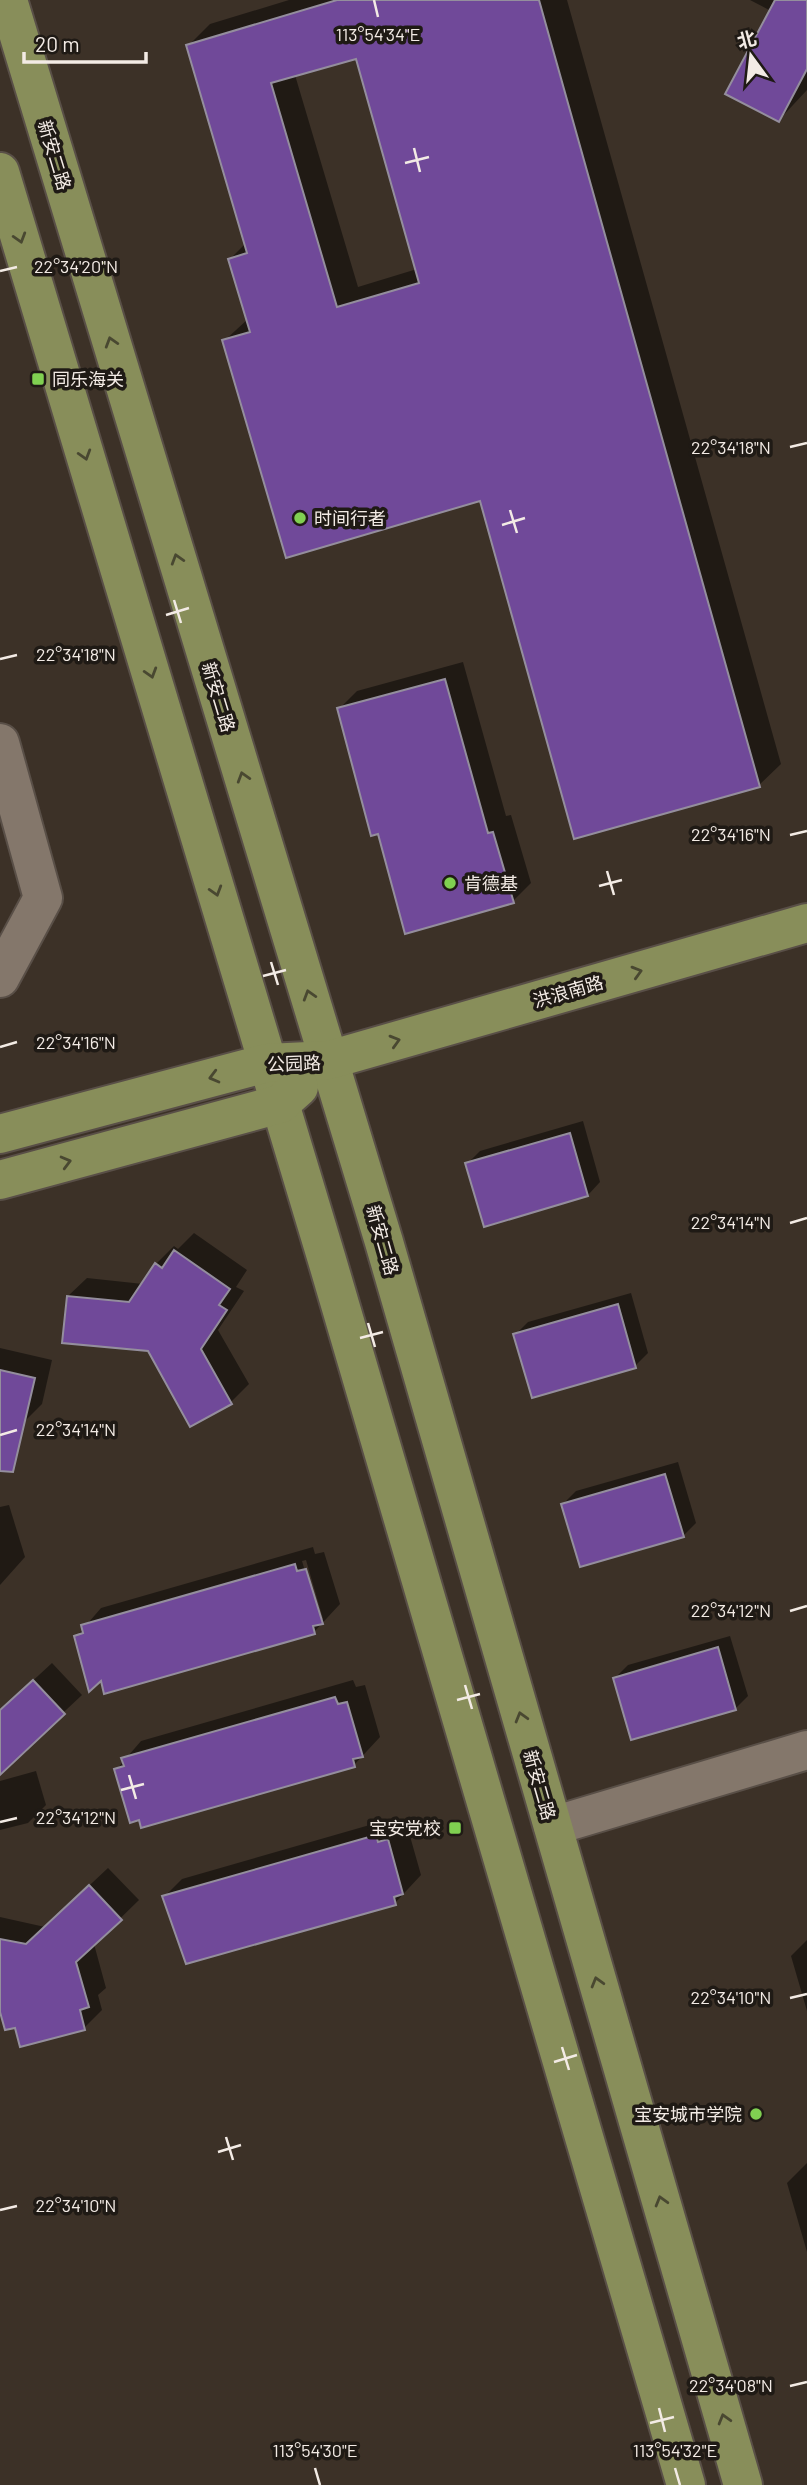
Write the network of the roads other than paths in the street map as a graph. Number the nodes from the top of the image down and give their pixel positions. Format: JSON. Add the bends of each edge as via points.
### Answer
{"nodes":[{"id":1,"x":8,"y":0,"type":"edge"},
{"id":2,"x":0,"y":172,"type":"edge"},
{"id":3,"x":0,"y":743,"type":"edge"},
{"id":4,"x":807,"y":923,"type":"edge"},
{"id":5,"x":0,"y":978,"type":"edge"},
{"id":6,"x":329,"y":1060,"type":"junction"},
{"id":7,"x":267,"y":1063,"type":"junction"},
{"id":8,"x":280,"y":1104,"type":"junction"},
{"id":9,"x":0,"y":1134,"type":"edge"},
{"id":10,"x":0,"y":1180,"type":"edge"},
{"id":11,"x":807,"y":1750,"type":"edge"},
{"id":12,"x":552,"y":1826,"type":"junction"},
{"id":13,"x":686,"y":2485,"type":"edge"},
{"id":14,"x":743,"y":2485,"type":"edge"}],
"edges":[{"from":6,"to":1,"type":"main road","name":"新安二路","one_way":true},
{"from":2,"to":7,"type":"main road","one_way":true},
{"from":3,"to":5,"type":"lane","via":[[43,898]]},
{"from":6,"to":4,"type":"main road","name":"洪浪南路","one_way":true},
{"from":6,"to":7,"type":"main road","name":"公园路"},
{"from":6,"to":8,"type":"main road","name":"公园路"},
{"from":12,"to":6,"type":"main road","name":"新安二路","one_way":true},
{"from":7,"to":8,"type":"main road"},
{"from":7,"to":9,"type":"main road","name":"公园路","one_way":true},
{"from":10,"to":8,"type":"main road","name":"公园路","one_way":true},
{"from":8,"to":13,"type":"main road"},
{"from":11,"to":12,"type":"lane"},
{"from":14,"to":12,"type":"main road","name":"新安二路","one_way":true}]}
